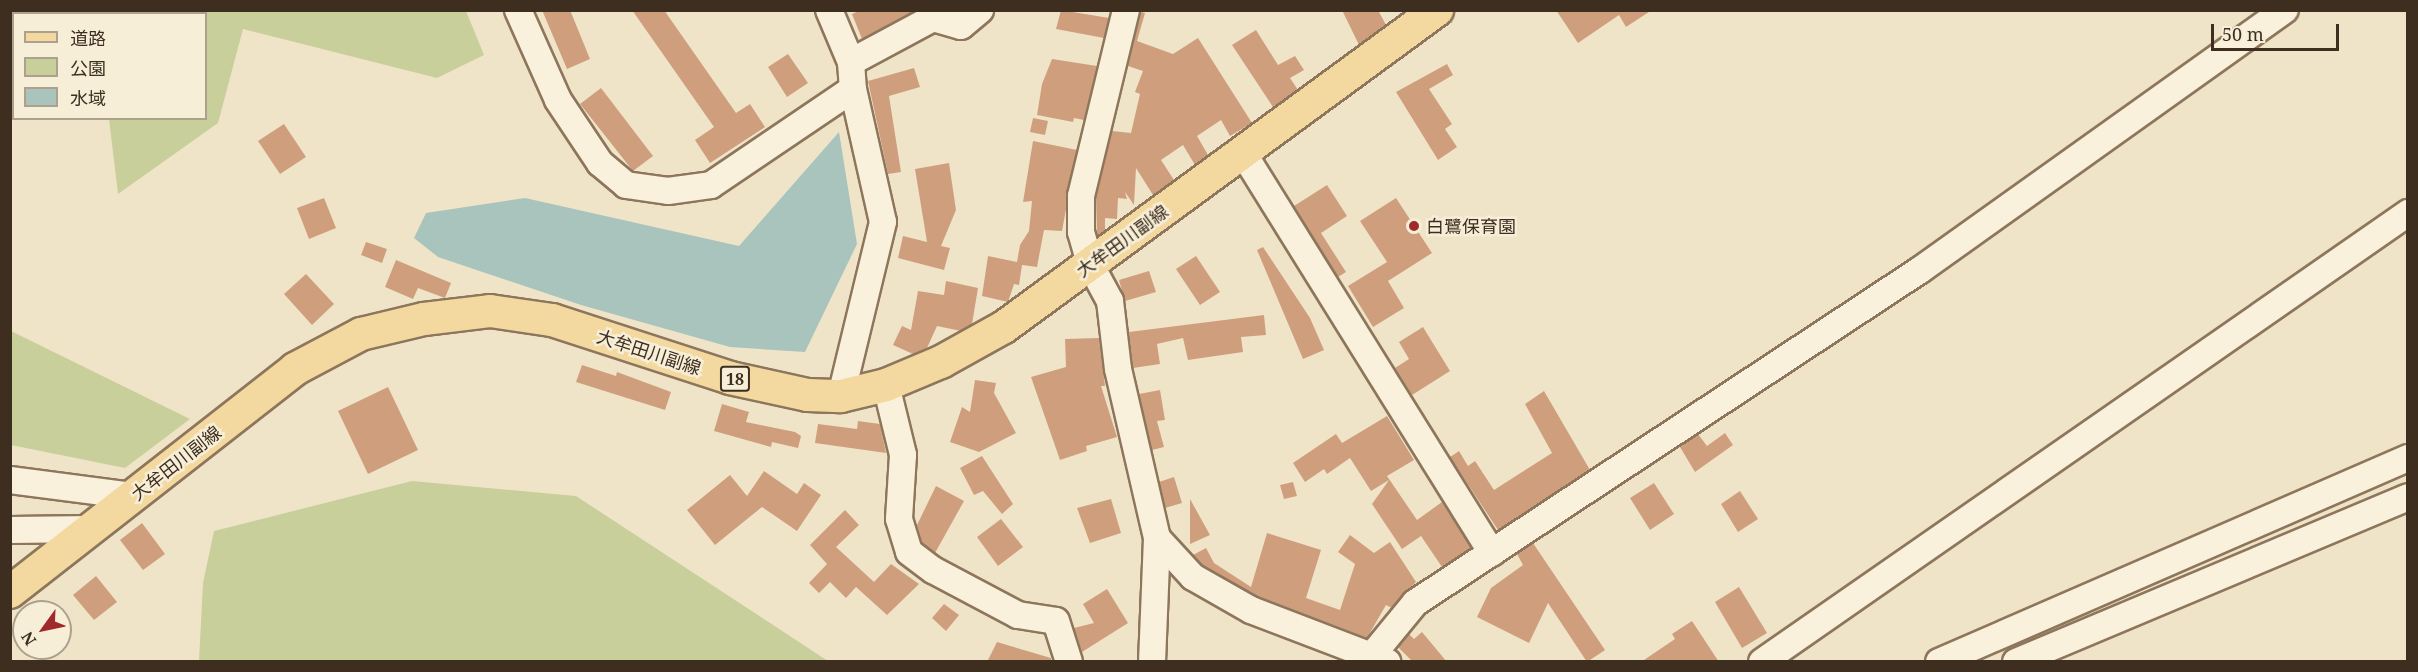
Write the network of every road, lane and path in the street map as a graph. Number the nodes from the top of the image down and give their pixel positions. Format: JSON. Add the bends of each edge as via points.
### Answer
{"nodes":[{"id":1,"x":518,"y":10,"type":"edge"},
{"id":2,"x":829,"y":10,"type":"edge"},
{"id":3,"x":980,"y":10,"type":"edge"},
{"id":4,"x":1126,"y":10,"type":"edge"},
{"id":5,"x":1437,"y":10,"type":"edge"},
{"id":6,"x":2285,"y":10,"type":"edge"},
{"id":7,"x":932,"y":14,"type":"edge"},
{"id":8,"x":851,"y":62,"type":"junction"},
{"id":9,"x":853,"y":89,"type":"junction"},
{"id":10,"x":1243,"y":153,"type":"junction"},
{"id":11,"x":2408,"y":213,"type":"edge"},
{"id":12,"x":1090,"y":264,"type":"junction"},
{"id":13,"x":886,"y":385,"type":"junction"},
{"id":14,"x":841,"y":396,"type":"junction"},
{"id":15,"x":2408,"y":458,"type":"edge"},
{"id":16,"x":10,"y":480,"type":"edge"},
{"id":17,"x":134,"y":496,"type":"junction"},
{"id":18,"x":2408,"y":497,"type":"edge"},
{"id":19,"x":93,"y":529,"type":"junction"},
{"id":20,"x":10,"y":530,"type":"edge"},
{"id":21,"x":1157,"y":538,"type":"junction"},
{"id":22,"x":1492,"y":553,"type":"junction"},
{"id":23,"x":10,"y":592,"type":"edge"},
{"id":24,"x":1381,"y":657,"type":"edge"},
{"id":25,"x":1069,"y":662,"type":"edge"},
{"id":26,"x":1152,"y":662,"type":"edge"},
{"id":27,"x":1762,"y":662,"type":"edge"},
{"id":28,"x":1939,"y":662,"type":"edge"},
{"id":29,"x":2016,"y":662,"type":"edge"}],
"edges":[{"from":1,"to":9,"type":"street","via":[[558,100],[600,163],[626,185],[668,191],[711,185]]},
{"from":2,"to":8,"type":"street"},
{"from":3,"to":7,"type":"street","via":[[961,27]]},
{"from":4,"to":12,"type":"street","via":[[1080,196],[1081,232]]},
{"from":5,"to":10,"type":"main road","name":"大牟田川副線","number":"18"},
{"from":6,"to":22,"type":"street","via":[[1891,289]]},
{"from":7,"to":8,"type":"street"},
{"from":8,"to":9,"type":"street"},
{"from":9,"to":14,"type":"street","via":[[883,222]]},
{"from":10,"to":12,"type":"main road","name":"大牟田川副線","number":"18"},
{"from":10,"to":22,"type":"street"},
{"from":11,"to":27,"type":"street"},
{"from":12,"to":13,"type":"main road","name":"大牟田川副線","number":"18","via":[[1004,327],[941,362]]},
{"from":12,"to":21,"type":"street","via":[[1110,301],[1118,369]]},
{"from":13,"to":14,"type":"main road","name":"大牟田川副線","number":"18"},
{"from":13,"to":25,"type":"street","via":[[903,455],[899,519],[909,552],[933,570],[1018,615],[1056,621]]},
{"from":14,"to":17,"type":"main road","name":"大牟田川副線","number":"18","via":[[808,395],[730,378],[552,320],[489,311],[424,319],[361,334],[295,369]]},
{"from":15,"to":28,"type":"street"},
{"from":16,"to":17,"type":"street"},
{"from":17,"to":19,"type":"main road","name":"大牟田川副線","number":"18"},
{"from":18,"to":29,"type":"street"},
{"from":19,"to":20,"type":"street"},
{"from":19,"to":23,"type":"main road","name":"大牟田川副線","number":"18"},
{"from":21,"to":24,"type":"street","via":[[1192,577],[1251,610]]},
{"from":21,"to":26,"type":"street"},
{"from":22,"to":24,"type":"street","via":[[1415,603]]}]}
